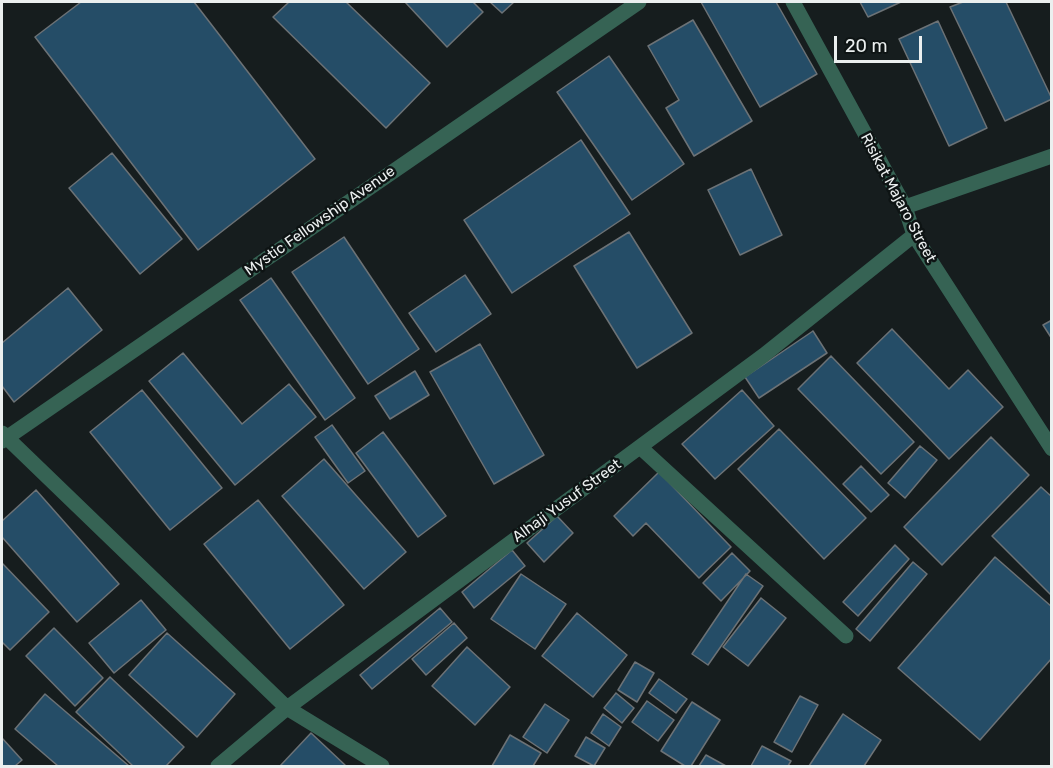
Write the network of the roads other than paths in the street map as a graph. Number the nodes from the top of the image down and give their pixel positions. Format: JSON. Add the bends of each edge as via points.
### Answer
{"nodes":[{"id":1,"x":639,"y":2,"type":"edge"},
{"id":2,"x":793,"y":2,"type":"edge"},
{"id":3,"x":1052,"y":156,"type":"edge"},
{"id":4,"x":904,"y":207,"type":"junction"},
{"id":5,"x":914,"y":235,"type":"junction"},
{"id":6,"x":3,"y":437,"type":"edge"},
{"id":7,"x":640,"y":447,"type":"junction"},
{"id":8,"x":1052,"y":449,"type":"edge"},
{"id":9,"x":846,"y":636,"type":"dead end"},
{"id":10,"x":287,"y":708,"type":"junction"},
{"id":11,"x":218,"y":766,"type":"edge"},
{"id":12,"x":382,"y":766,"type":"edge"}],
"edges":[{"from":1,"to":6,"type":"street","name":"Mystic Fellowship Avenue"},
{"from":2,"to":4,"type":"street","name":"Risikat Majaro Street"},
{"from":3,"to":4,"type":"street"},
{"from":4,"to":5,"type":"street","name":"Risikat Majaro Street"},
{"from":5,"to":7,"type":"street","name":"Alhaji Yusuf Street","via":[[765,355]]},
{"from":5,"to":8,"type":"street","name":"Risikat Majaro Street"},
{"from":6,"to":10,"type":"street"},
{"from":7,"to":9,"type":"street"},
{"from":7,"to":10,"type":"street","name":"Alhaji Yusuf Street"},
{"from":10,"to":11,"type":"street","name":"Alhaji Yusuf Street"},
{"from":10,"to":12,"type":"street"}]}
